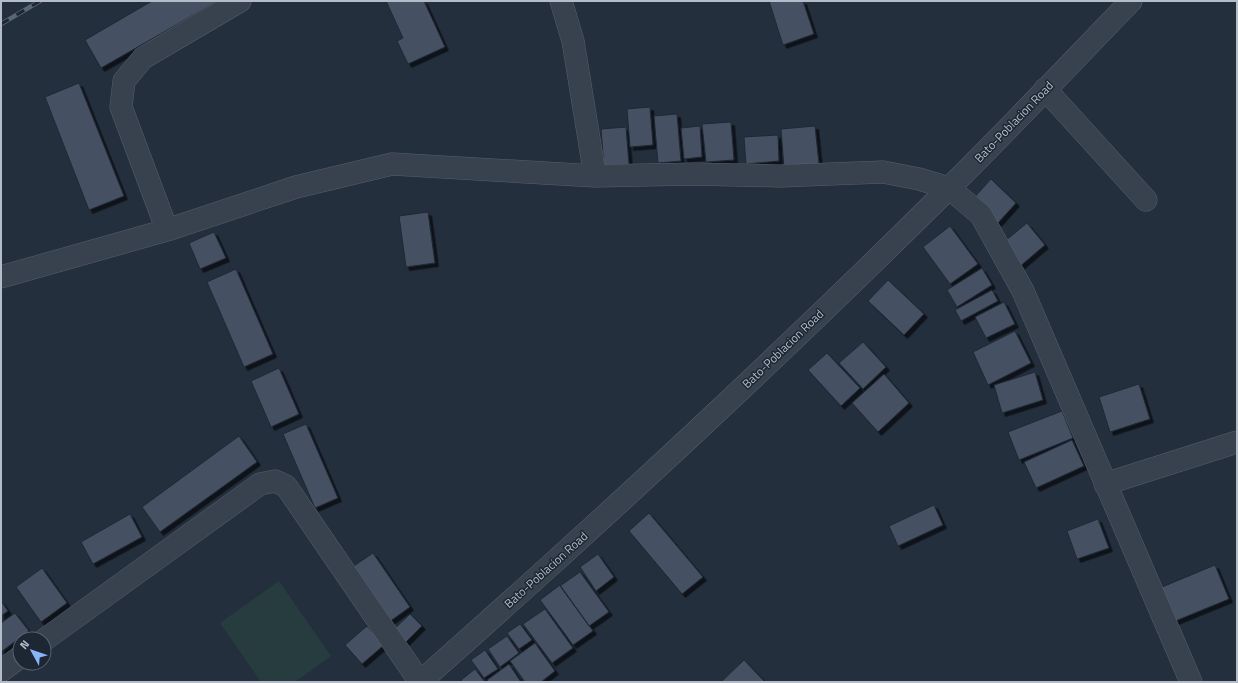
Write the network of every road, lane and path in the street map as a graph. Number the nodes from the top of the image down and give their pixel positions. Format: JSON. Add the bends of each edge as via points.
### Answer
{"nodes":[{"id":1,"x":240,"y":1,"type":"edge"},
{"id":2,"x":561,"y":1,"type":"edge"},
{"id":3,"x":1131,"y":1,"type":"edge"},
{"id":4,"x":1045,"y":89,"type":"junction"},
{"id":5,"x":595,"y":176,"type":"junction"},
{"id":6,"x":949,"y":188,"type":"junction"},
{"id":7,"x":1146,"y":200,"type":"dead end"},
{"id":8,"x":167,"y":230,"type":"junction"},
{"id":9,"x":1,"y":277,"type":"edge"},
{"id":10,"x":1237,"y":442,"type":"edge"},
{"id":11,"x":1105,"y":484,"type":"junction"},
{"id":12,"x":52,"y":634,"type":"edge"},
{"id":13,"x":12,"y":663,"type":"edge"},
{"id":14,"x":1,"y":671,"type":"edge"},
{"id":15,"x":420,"y":682,"type":"edge"},
{"id":16,"x":1191,"y":682,"type":"edge"}],
"edges":[{"from":1,"to":8,"type":"street","via":[[143,58],[124,81],[121,107]]},
{"from":2,"to":5,"type":"street","via":[[574,41]]},
{"from":3,"to":4,"type":"street","name":"Bato-Poblacion Road"},
{"from":4,"to":6,"type":"street","name":"Bato-Poblacion Road"},
{"from":4,"to":7,"type":"street"},
{"from":5,"to":6,"type":"street","via":[[780,176],[883,172]]},
{"from":5,"to":8,"type":"street","via":[[392,164],[296,187]]},
{"from":6,"to":11,"type":"street","via":[[981,215],[1023,291]]},
{"from":6,"to":15,"type":"street","name":"Bato-Poblacion Road","via":[[735,395],[545,572]]},
{"from":8,"to":9,"type":"street"},
{"from":10,"to":11,"type":"street"},
{"from":11,"to":16,"type":"street"},
{"from":12,"to":15,"type":"street","via":[[260,484],[275,481],[286,486]]},
{"from":13,"to":14,"type":"street"}]}
